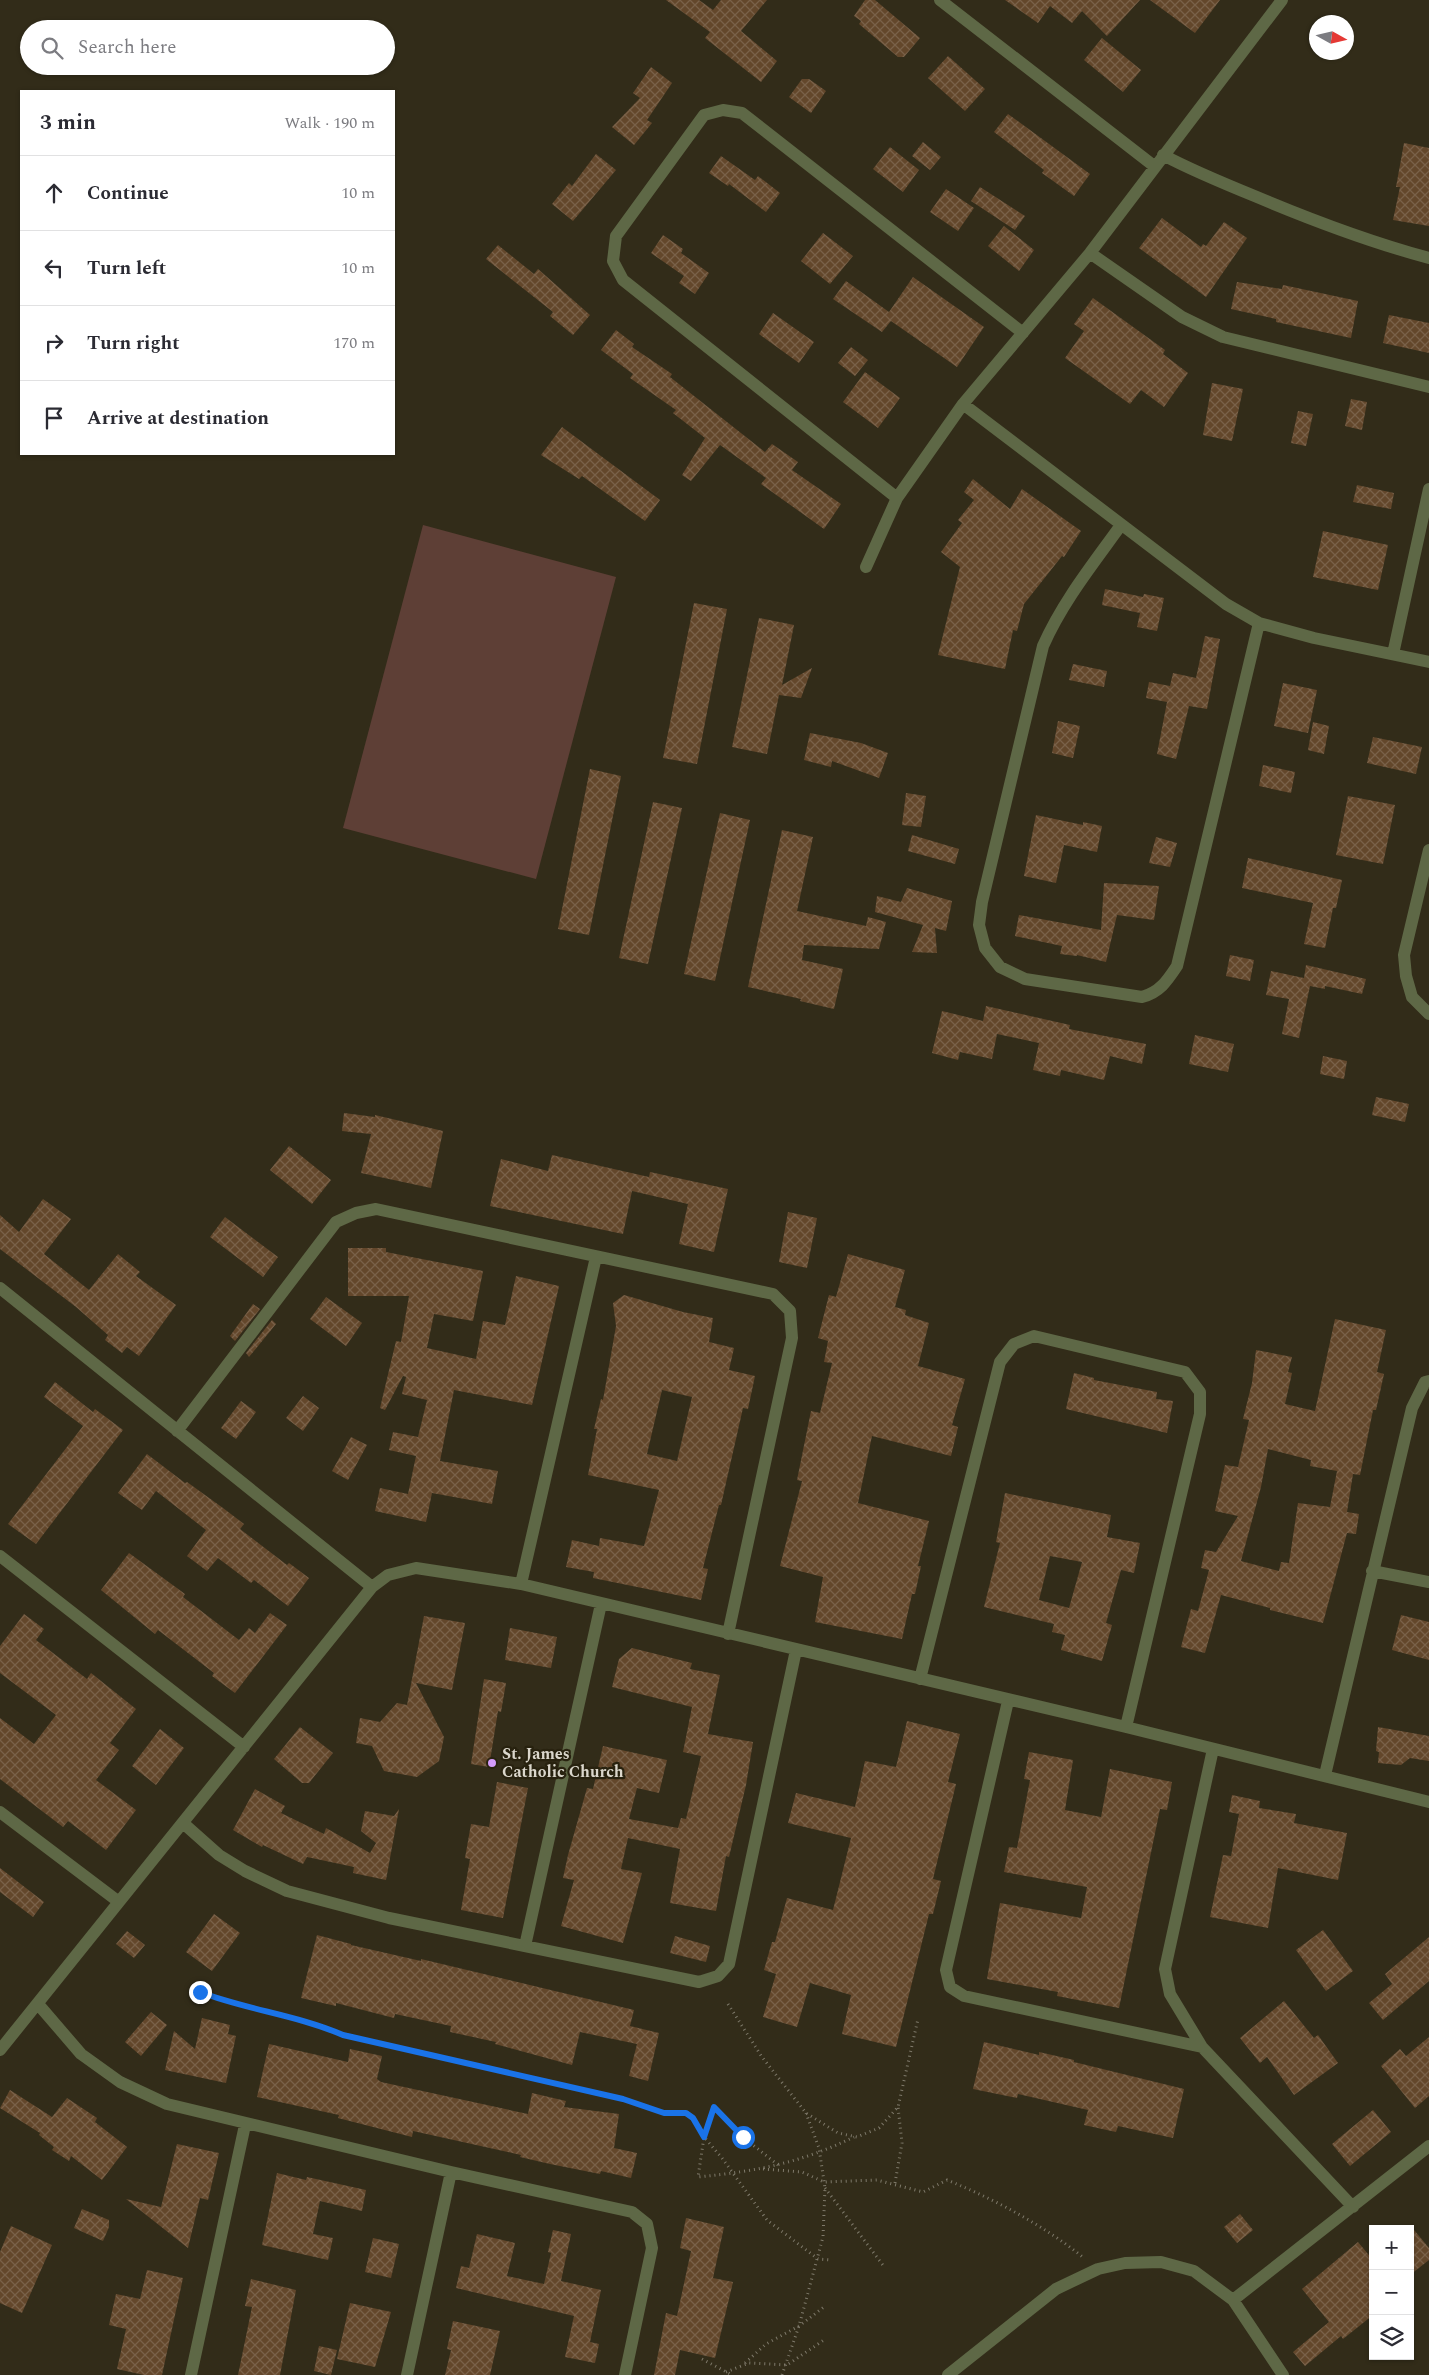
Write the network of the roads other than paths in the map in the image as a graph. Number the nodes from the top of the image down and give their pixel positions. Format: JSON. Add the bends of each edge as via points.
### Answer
{"nodes":[{"id":1,"x":940,"y":0,"type":"edge"},
{"id":2,"x":1279,"y":1,"type":"edge"},
{"id":3,"x":1163,"y":155,"type":"junction"},
{"id":4,"x":1154,"y":166,"type":"junction"},
{"id":5,"x":1090,"y":253,"type":"junction"},
{"id":6,"x":1429,"y":258,"type":"edge"},
{"id":7,"x":1023,"y":333,"type":"junction"},
{"id":8,"x":1429,"y":387,"type":"edge"},
{"id":9,"x":963,"y":404,"type":"junction"},
{"id":10,"x":1429,"y":489,"type":"edge"},
{"id":11,"x":897,"y":498,"type":"junction"},
{"id":12,"x":1121,"y":525,"type":"junction"},
{"id":13,"x":866,"y":567,"type":"dead end"},
{"id":14,"x":1259,"y":623,"type":"junction"},
{"id":15,"x":1393,"y":654,"type":"junction"},
{"id":16,"x":1429,"y":662,"type":"edge"},
{"id":17,"x":1429,"y":850,"type":"edge"},
{"id":18,"x":1429,"y":1014,"type":"edge"},
{"id":19,"x":596,"y":1257,"type":"junction"},
{"id":20,"x":0,"y":1288,"type":"edge"},
{"id":21,"x":1429,"y":1381,"type":"edge"},
{"id":22,"x":178,"y":1430,"type":"junction"},
{"id":23,"x":0,"y":1556,"type":"edge"},
{"id":24,"x":1372,"y":1571,"type":"junction"},
{"id":25,"x":1429,"y":1582,"type":"edge"},
{"id":26,"x":521,"y":1584,"type":"junction"},
{"id":27,"x":372,"y":1588,"type":"junction"},
{"id":28,"x":601,"y":1604,"type":"junction"},
{"id":29,"x":728,"y":1634,"type":"junction"},
{"id":30,"x":796,"y":1650,"type":"junction"},
{"id":31,"x":920,"y":1680,"type":"junction"},
{"id":32,"x":1008,"y":1701,"type":"junction"},
{"id":33,"x":1126,"y":1727,"type":"junction"},
{"id":34,"x":244,"y":1747,"type":"junction"},
{"id":35,"x":1213,"y":1748,"type":"junction"},
{"id":36,"x":1325,"y":1775,"type":"junction"},
{"id":37,"x":1429,"y":1802,"type":"edge"},
{"id":38,"x":0,"y":1812,"type":"edge"},
{"id":39,"x":183,"y":1823,"type":"junction"},
{"id":40,"x":119,"y":1902,"type":"junction"},
{"id":41,"x":524,"y":1946,"type":"junction"},
{"id":42,"x":38,"y":2004,"type":"junction"},
{"id":43,"x":1202,"y":2047,"type":"junction"},
{"id":44,"x":0,"y":2050,"type":"edge"},
{"id":45,"x":245,"y":2125,"type":"junction"},
{"id":46,"x":1429,"y":2146,"type":"edge"},
{"id":47,"x":451,"y":2172,"type":"junction"},
{"id":48,"x":1353,"y":2207,"type":"junction"},
{"id":49,"x":1232,"y":2300,"type":"junction"},
{"id":50,"x":191,"y":2375,"type":"edge"},
{"id":51,"x":407,"y":2375,"type":"edge"},
{"id":52,"x":625,"y":2375,"type":"edge"},
{"id":53,"x":948,"y":2375,"type":"edge"},
{"id":54,"x":1284,"y":2375,"type":"edge"}],
"edges":[{"from":1,"to":4,"type":"street"},
{"from":2,"to":3,"type":"street"},
{"from":3,"to":4,"type":"street"},
{"from":3,"to":6,"type":"street","via":[[1326,226]]},
{"from":4,"to":5,"type":"street"},
{"from":5,"to":7,"type":"street"},
{"from":5,"to":8,"type":"street","via":[[1182,317],[1223,337]]},
{"from":7,"to":9,"type":"street"},
{"from":7,"to":11,"type":"street","via":[[742,113],[723,110],[704,115],[616,236],[613,261],[623,280]]},
{"from":9,"to":11,"type":"street"},
{"from":9,"to":12,"type":"street"},
{"from":10,"to":15,"type":"street"},
{"from":11,"to":13,"type":"street"},
{"from":12,"to":14,"type":"street","via":[[1226,604]]},
{"from":12,"to":14,"type":"street","via":[[1067,599],[1043,646],[982,902],[979,926],[985,948],[1000,967],[1025,979],[1142,997],[1155,993],[1166,983],[1176,966]]},
{"from":14,"to":15,"type":"street"},
{"from":15,"to":16,"type":"street"},
{"from":17,"to":18,"type":"street","via":[[1404,955],[1412,997]]},
{"from":19,"to":22,"type":"street","via":[[376,1209],[356,1213],[336,1222]]},
{"from":19,"to":26,"type":"street"},
{"from":19,"to":29,"type":"street","via":[[773,1294],[790,1311],[792,1338]]},
{"from":20,"to":22,"type":"street"},
{"from":21,"to":24,"type":"street","via":[[1425,1382],[1412,1408]]},
{"from":22,"to":27,"type":"street"},
{"from":23,"to":34,"type":"street"},
{"from":24,"to":25,"type":"street"},
{"from":24,"to":36,"type":"street"},
{"from":26,"to":27,"type":"street","via":[[416,1568],[388,1575]]},
{"from":26,"to":28,"type":"street"},
{"from":27,"to":34,"type":"street"},
{"from":28,"to":29,"type":"street"},
{"from":28,"to":41,"type":"street"},
{"from":29,"to":30,"type":"street"},
{"from":30,"to":31,"type":"street"},
{"from":30,"to":41,"type":"street","via":[[729,1964],[718,1976],[699,1982]]},
{"from":31,"to":32,"type":"street"},
{"from":31,"to":33,"type":"street","via":[[1000,1362],[1014,1344],[1034,1336],[1185,1372],[1200,1392],[1200,1414]]},
{"from":32,"to":33,"type":"street"},
{"from":32,"to":43,"type":"street","via":[[946,1970],[950,1987],[964,1996]]},
{"from":33,"to":35,"type":"street"},
{"from":34,"to":39,"type":"street"},
{"from":35,"to":36,"type":"street"},
{"from":35,"to":43,"type":"street","via":[[1165,1969],[1170,1994]]},
{"from":36,"to":37,"type":"street"},
{"from":38,"to":40,"type":"street"},
{"from":39,"to":40,"type":"street"},
{"from":39,"to":41,"type":"street","via":[[219,1855],[287,1891],[389,1918]]},
{"from":40,"to":42,"type":"street"},
{"from":42,"to":44,"type":"street"},
{"from":42,"to":45,"type":"street","via":[[81,2054],[120,2082],[167,2104]]},
{"from":43,"to":48,"type":"street"},
{"from":45,"to":47,"type":"street"},
{"from":45,"to":50,"type":"street"},
{"from":46,"to":48,"type":"street"},
{"from":47,"to":51,"type":"street"},
{"from":47,"to":52,"type":"street","via":[[632,2212],[647,2224],[652,2248]]},
{"from":48,"to":49,"type":"street"},
{"from":49,"to":53,"type":"street","via":[[1194,2271],[1161,2262],[1126,2263],[1098,2269],[1056,2289]]},
{"from":49,"to":54,"type":"street"}]}
